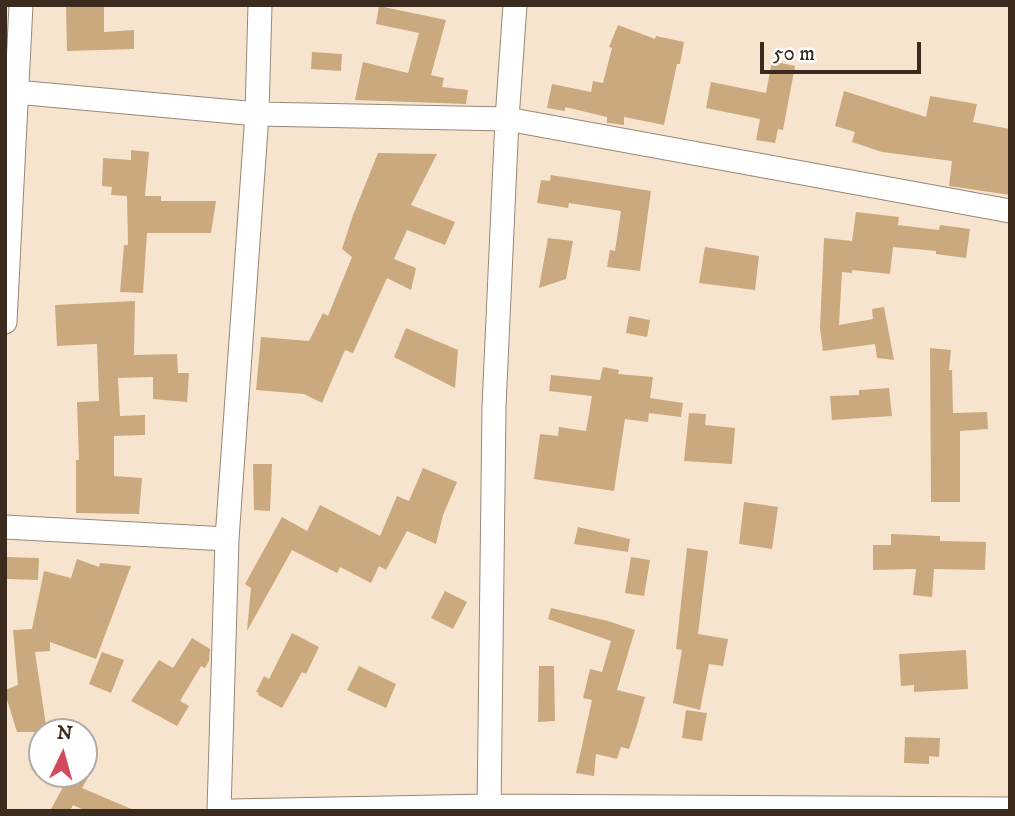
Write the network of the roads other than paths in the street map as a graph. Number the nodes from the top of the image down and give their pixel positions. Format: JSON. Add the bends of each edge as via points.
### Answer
{"nodes":[{"id":1,"x":21,"y":5,"type":"edge"},
{"id":2,"x":260,"y":5,"type":"edge"},
{"id":3,"x":515,"y":5,"type":"edge"},
{"id":4,"x":10,"y":91,"type":"edge"},
{"id":5,"x":257,"y":114,"type":"junction"},
{"id":6,"x":507,"y":120,"type":"junction"},
{"id":7,"x":1010,"y":211,"type":"edge"},
{"id":8,"x":5,"y":322,"type":"edge"},
{"id":9,"x":5,"y":527,"type":"edge"},
{"id":10,"x":227,"y":539,"type":"junction"},
{"id":11,"x":488,"y":808,"type":"edge"},
{"id":12,"x":1010,"y":809,"type":"edge"},
{"id":13,"x":219,"y":811,"type":"edge"},
{"id":14,"x":230,"y":811,"type":"edge"}],
"edges":[{"from":1,"to":4,"type":"street"},
{"from":2,"to":5,"type":"street"},
{"from":3,"to":6,"type":"street"},
{"from":4,"to":5,"type":"street"},
{"from":4,"to":8,"type":"street"},
{"from":5,"to":6,"type":"street"},
{"from":5,"to":10,"type":"street"},
{"from":6,"to":7,"type":"street"},
{"from":6,"to":11,"type":"street","via":[[494,407]]},
{"from":9,"to":10,"type":"street"},
{"from":10,"to":13,"type":"street"},
{"from":11,"to":12,"type":"street"},
{"from":11,"to":14,"type":"street"}]}
